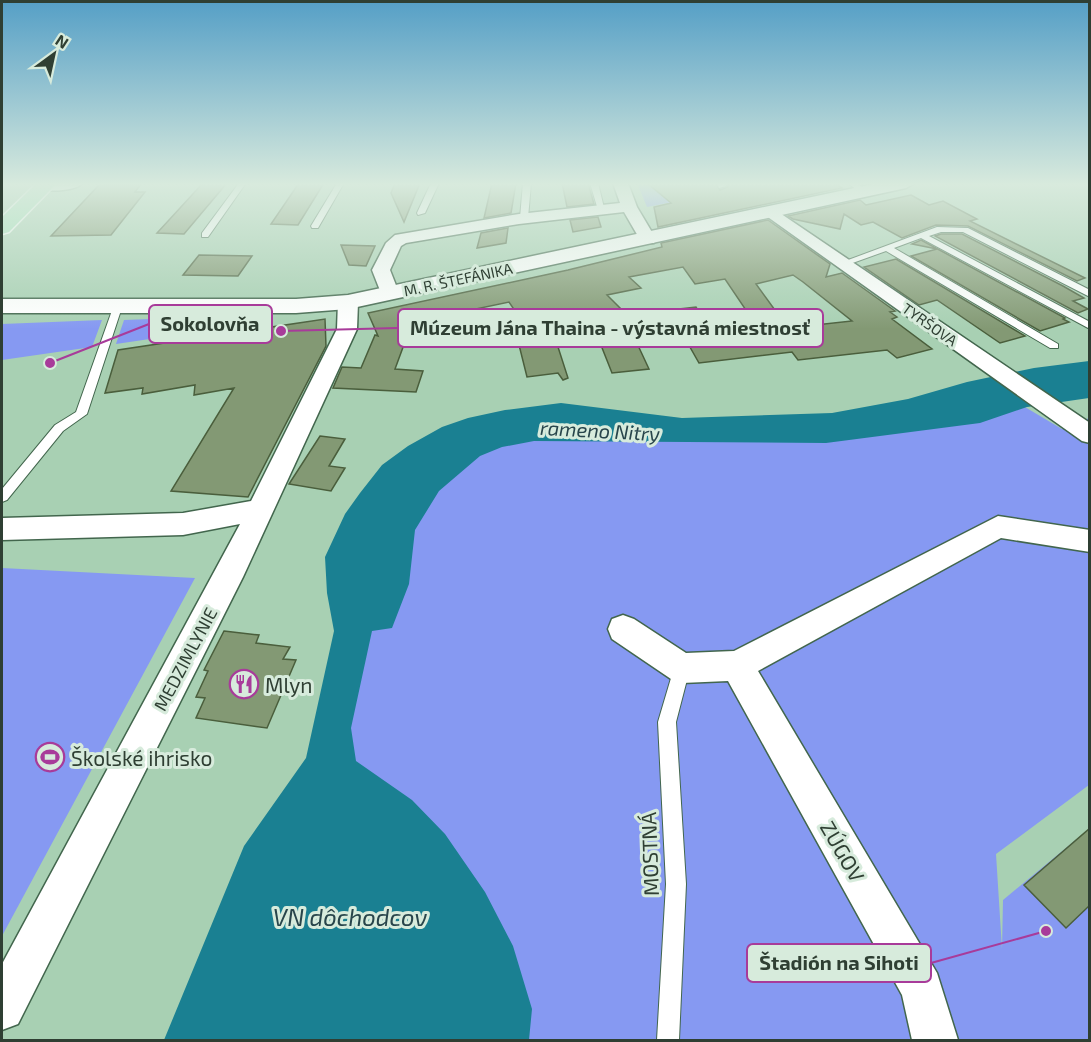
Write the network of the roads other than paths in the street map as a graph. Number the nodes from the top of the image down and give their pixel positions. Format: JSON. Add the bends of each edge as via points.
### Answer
{"nodes":[{"id":1,"x":207,"y":232,"type":"edge"},
{"id":2,"x":444,"y":232,"type":"edge"},
{"id":3,"x":644,"y":232,"type":"edge"},
{"id":4,"x":682,"y":232,"type":"edge"},
{"id":5,"x":799,"y":232,"type":"edge"},
{"id":6,"x":932,"y":232,"type":"edge"},
{"id":7,"x":968,"y":232,"type":"edge"},
{"id":8,"x":205,"y":235,"type":"dead end"},
{"id":9,"x":921,"y":235,"type":"junction"},
{"id":10,"x":648,"y":239,"type":"junction"},
{"id":11,"x":887,"y":248,"type":"junction"},
{"id":12,"x":844,"y":263,"type":"junction"},
{"id":13,"x":390,"y":293,"type":"junction"},
{"id":14,"x":1089,"y":294,"type":"edge"},
{"id":15,"x":348,"y":302,"type":"junction"},
{"id":16,"x":118,"y":304,"type":"junction"},
{"id":17,"x":2,"y":306,"type":"edge"},
{"id":18,"x":1089,"y":326,"type":"edge"},
{"id":19,"x":1054,"y":345,"type":"dead end"},
{"id":20,"x":1089,"y":435,"type":"edge"},
{"id":21,"x":2,"y":497,"type":"edge"},
{"id":22,"x":260,"y":510,"type":"junction"},
{"id":23,"x":2,"y":529,"type":"edge"},
{"id":24,"x":1089,"y":541,"type":"edge"},
{"id":25,"x":622,"y":629,"type":"dead end"},
{"id":26,"x":736,"y":666,"type":"junction"},
{"id":27,"x":682,"y":668,"type":"junction"},
{"id":28,"x":2,"y":1008,"type":"edge"},
{"id":29,"x":668,"y":1041,"type":"edge"},
{"id":30,"x":935,"y":1041,"type":"edge"}],
"edges":[{"from":1,"to":8,"type":"lane"},
{"from":2,"to":13,"type":"street","via":[[394,243],[381,270]]},
{"from":3,"to":10,"type":"street"},
{"from":4,"to":10,"type":"street","name":"M. R. ŠTEFÁNIKA"},
{"from":5,"to":12,"type":"street","name":"TYRŠOVA"},
{"from":6,"to":9,"type":"lane"},
{"from":7,"to":14,"type":"lane"},
{"from":9,"to":11,"type":"lane"},
{"from":9,"to":18,"type":"lane"},
{"from":10,"to":13,"type":"street","name":"M. R. ŠTEFÁNIKA"},
{"from":11,"to":12,"type":"lane"},
{"from":11,"to":19,"type":"lane"},
{"from":12,"to":20,"type":"street","name":"TYRŠOVA"},
{"from":13,"to":15,"type":"street","name":"M. R. ŠTEFÁNIKA"},
{"from":15,"to":16,"type":"street","name":"M. R. ŠTEFÁNIKA","via":[[296,306]]},
{"from":15,"to":22,"type":"street","name":"MEDZIMLYNIE","via":[[347,329]]},
{"from":16,"to":17,"type":"street","name":"M. R. ŠTEFÁNIKA"},
{"from":16,"to":21,"type":"lane","via":[[81,414],[59,428]]},
{"from":22,"to":23,"type":"street","via":[[183,524]]},
{"from":22,"to":28,"type":"street","name":"MEDZIMLYNIE"},
{"from":24,"to":26,"type":"street","via":[[998,527]]},
{"from":25,"to":27,"type":"street"},
{"from":26,"to":27,"type":"street"},
{"from":26,"to":30,"type":"street","name":"ZÚGOV","via":[[922,988]]},
{"from":27,"to":29,"type":"lane","name":"MOSTNÁ","via":[[666,722],[676,884]]}]}
